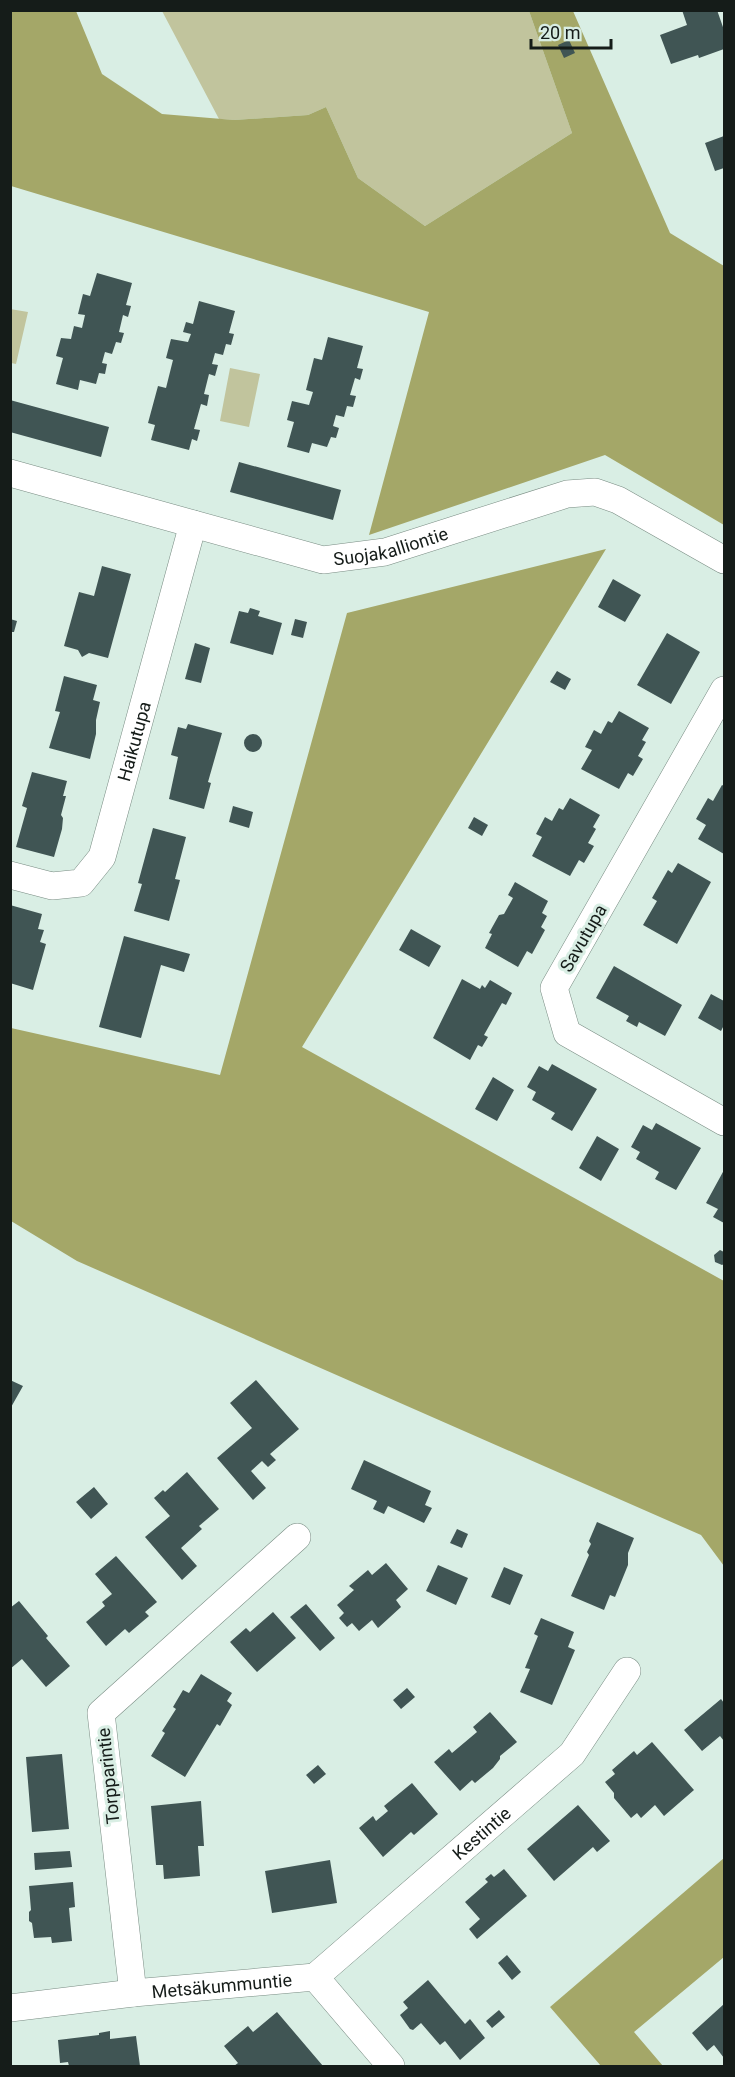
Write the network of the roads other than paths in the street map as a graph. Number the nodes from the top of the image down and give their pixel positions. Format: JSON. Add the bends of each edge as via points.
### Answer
{"nodes":[{"id":1,"x":10,"y":473,"type":"edge"},
{"id":2,"x":193,"y":524,"type":"junction"},
{"id":3,"x":724,"y":560,"type":"edge"},
{"id":4,"x":724,"y":690,"type":"edge"},
{"id":5,"x":10,"y":875,"type":"edge"},
{"id":6,"x":724,"y":1122,"type":"edge"},
{"id":7,"x":297,"y":1537,"type":"dead end"},
{"id":8,"x":627,"y":1671,"type":"dead end"},
{"id":9,"x":315,"y":1977,"type":"junction"},
{"id":10,"x":133,"y":1993,"type":"junction"},
{"id":11,"x":10,"y":2008,"type":"edge"},
{"id":12,"x":391,"y":2067,"type":"edge"}],
"edges":[{"from":1,"to":2,"type":"street","name":"Suojakalliontie"},
{"from":2,"to":3,"type":"street","name":"Suojakalliontie","via":[[323,560],[342,559],[385,552],[567,494],[595,492],[618,500]]},
{"from":2,"to":5,"type":"street","name":"Haikutupa","via":[[102,857],[81,883],[52,886]]},
{"from":4,"to":6,"type":"street","name":"Savutupa","via":[[554,988],[567,1033]]},
{"from":7,"to":10,"type":"street","name":"Torpparintie","via":[[101,1713]]},
{"from":8,"to":9,"type":"street","name":"Kestintie","via":[[572,1754]]},
{"from":9,"to":10,"type":"street","name":"Metsäkummuntie"},
{"from":9,"to":12,"type":"street","name":"Metsäkummuntie"},
{"from":10,"to":11,"type":"street","name":"Metsäkummuntie"}]}
